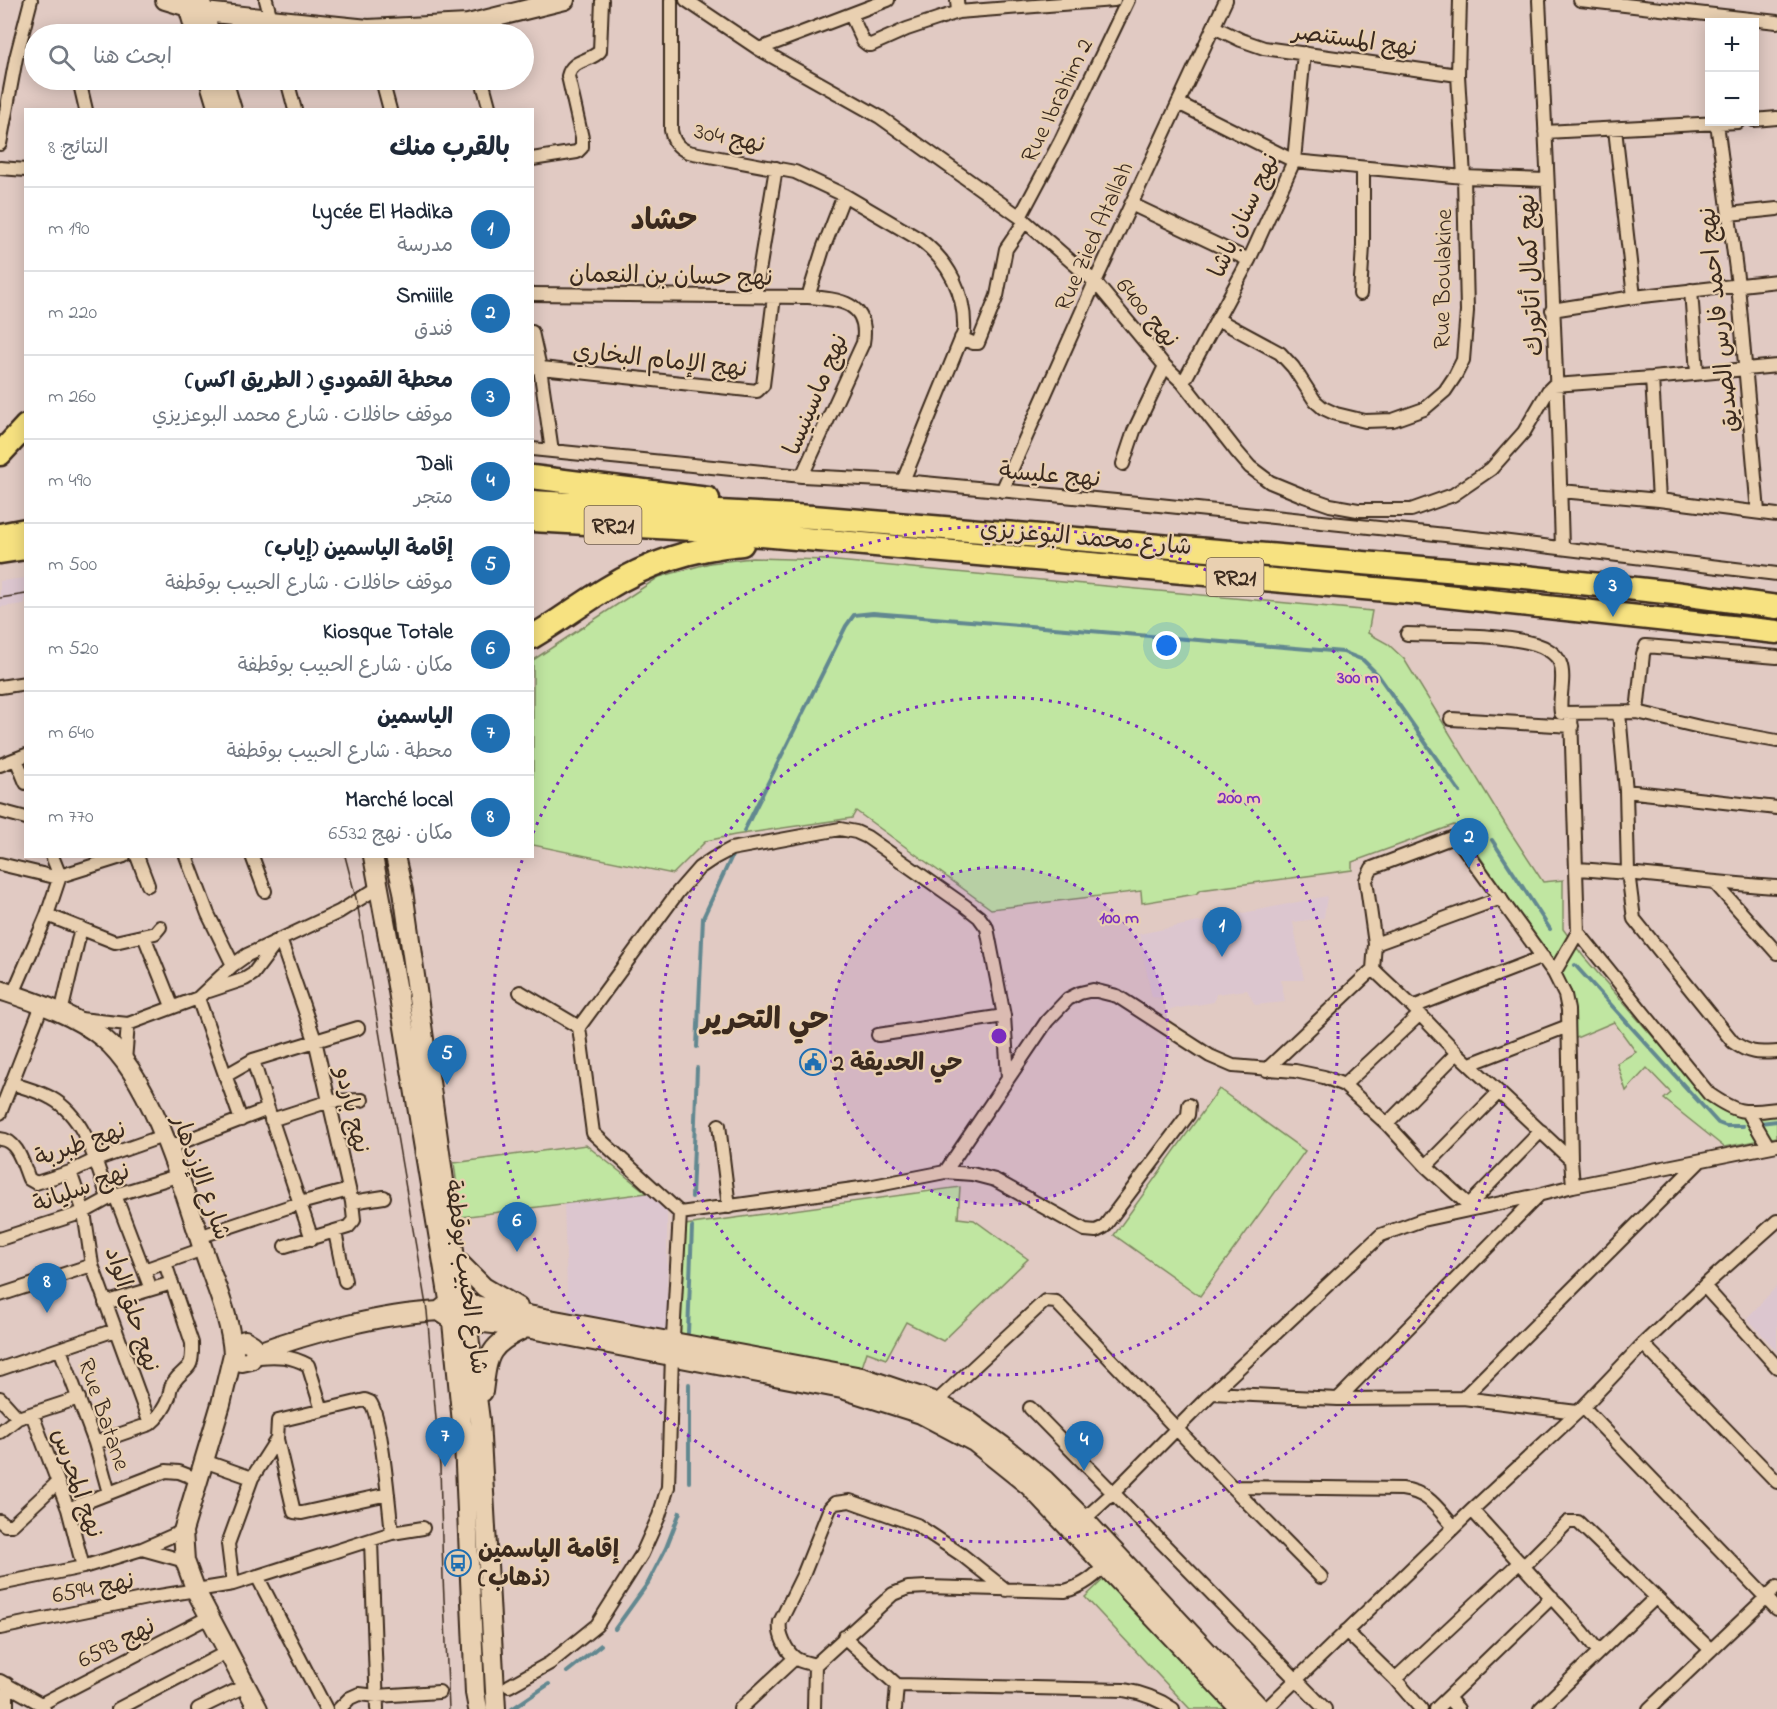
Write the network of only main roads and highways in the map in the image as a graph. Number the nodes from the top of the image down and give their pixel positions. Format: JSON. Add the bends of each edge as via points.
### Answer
{"nodes":[{"id":1,"x":24,"y":428,"type":"edge"},
{"id":2,"x":0,"y":454,"type":"edge"},
{"id":3,"x":534,"y":477,"type":"edge"},
{"id":4,"x":534,"y":502,"type":"edge"},
{"id":5,"x":813,"y":517,"type":"junction"},
{"id":6,"x":534,"y":520,"type":"edge"},
{"id":7,"x":693,"y":520,"type":"junction"},
{"id":8,"x":24,"y":530,"type":"edge"},
{"id":9,"x":0,"y":535,"type":"edge"},
{"id":10,"x":808,"y":541,"type":"junction"},
{"id":11,"x":24,"y":548,"type":"edge"},
{"id":12,"x":0,"y":552,"type":"edge"},
{"id":13,"x":24,"y":562,"type":"edge"},
{"id":14,"x":0,"y":564,"type":"edge"},
{"id":15,"x":1777,"y":607,"type":"edge"},
{"id":16,"x":1777,"y":632,"type":"edge"},
{"id":17,"x":534,"y":636,"type":"edge"}],
"edges":[{"from":1,"to":2,"type":"highway"},
{"from":3,"to":5,"type":"highway"},
{"from":4,"to":7,"type":"highway","name":"شارع محمد البوعزيزي","number":"RR21"},
{"from":5,"to":7,"type":"highway","name":"شارع محمد البوعزيزي","number":"RR21"},
{"from":5,"to":15,"type":"highway","name":"شارع محمد البوعزيزي","number":"RR21","via":[[1506,575]]},
{"from":6,"to":7,"type":"highway","name":"شارع محمد البوعزيزي","number":"RR21"},
{"from":7,"to":10,"type":"highway","name":"شارع محمد البوعزيزي","number":"RR21"},
{"from":8,"to":9,"type":"highway"},
{"from":10,"to":16,"type":"highway","name":"شارع محمد البوعزيزي","number":"RR21","via":[[1409,592]]},
{"from":10,"to":17,"type":"highway","via":[[711,547],[663,560],[608,588]]},
{"from":11,"to":12,"type":"highway"},
{"from":13,"to":14,"type":"highway"}]}
